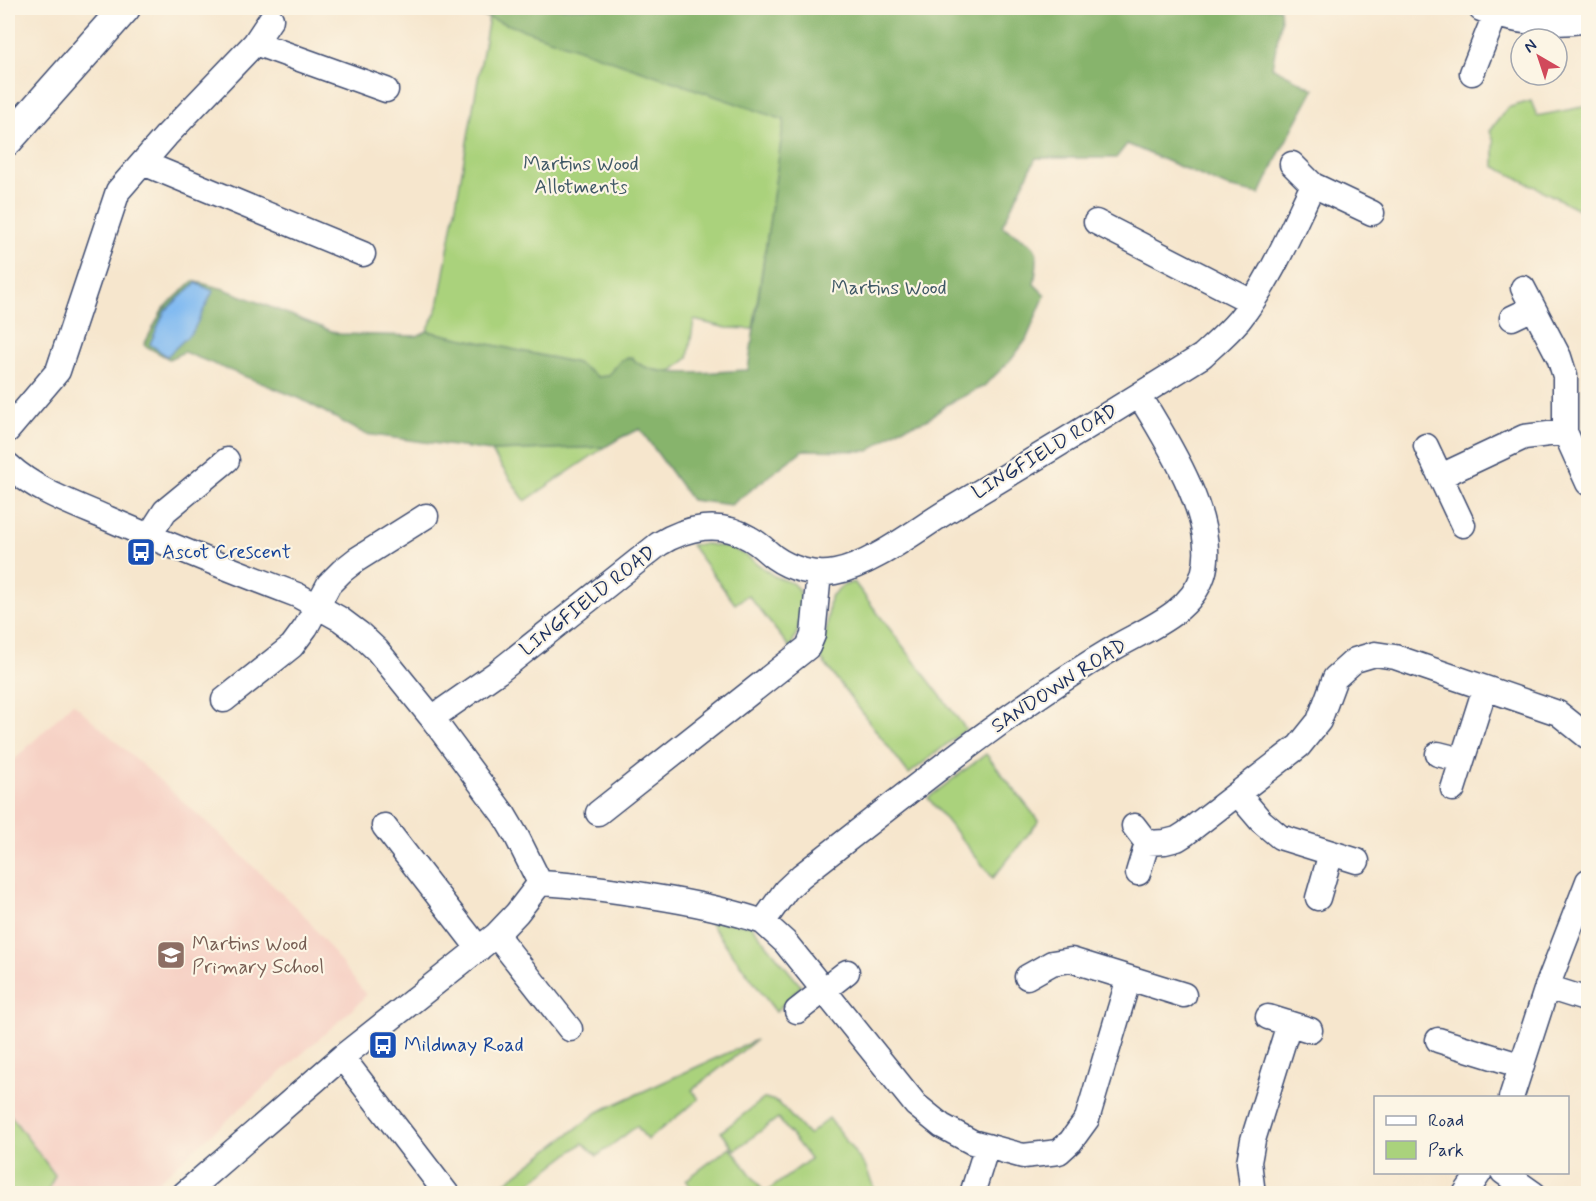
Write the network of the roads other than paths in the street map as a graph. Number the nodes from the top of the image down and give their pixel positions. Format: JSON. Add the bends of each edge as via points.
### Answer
{"nodes":[{"id":1,"x":125,"y":8,"type":"edge"},
{"id":2,"x":271,"y":19,"type":"dead end"},
{"id":3,"x":1588,"y":20,"type":"edge"},
{"id":4,"x":255,"y":43,"type":"junction"},
{"id":5,"x":1472,"y":73,"type":"dead end"},
{"id":6,"x":386,"y":90,"type":"dead end"},
{"id":7,"x":8,"y":140,"type":"edge"},
{"id":8,"x":143,"y":163,"type":"junction"},
{"id":9,"x":1292,"y":164,"type":"dead end"},
{"id":10,"x":1313,"y":185,"type":"junction"},
{"id":11,"x":1371,"y":213,"type":"dead end"},
{"id":12,"x":1096,"y":222,"type":"dead end"},
{"id":13,"x":363,"y":254,"type":"dead end"},
{"id":14,"x":1252,"y":302,"type":"junction"},
{"id":15,"x":1522,"y":304,"type":"dead end"},
{"id":16,"x":1139,"y":395,"type":"junction"},
{"id":17,"x":8,"y":430,"type":"edge"},
{"id":18,"x":1565,"y":432,"type":"junction"},
{"id":19,"x":1426,"y":446,"type":"dead end"},
{"id":20,"x":227,"y":460,"type":"dead end"},
{"id":21,"x":8,"y":465,"type":"edge"},
{"id":22,"x":1441,"y":476,"type":"junction"},
{"id":23,"x":1588,"y":483,"type":"edge"},
{"id":24,"x":426,"y":516,"type":"dead end"},
{"id":25,"x":1463,"y":525,"type":"dead end"},
{"id":26,"x":149,"y":536,"type":"junction"},
{"id":27,"x":819,"y":573,"type":"junction"},
{"id":28,"x":318,"y":606,"type":"junction"},
{"id":29,"x":1485,"y":688,"type":"junction"},
{"id":30,"x":224,"y":700,"type":"dead end"},
{"id":31,"x":432,"y":718,"type":"junction"},
{"id":32,"x":1588,"y":737,"type":"edge"},
{"id":33,"x":1438,"y":754,"type":"dead end"},
{"id":34,"x":1462,"y":760,"type":"junction"},
{"id":35,"x":1452,"y":789,"type":"dead end"},
{"id":36,"x":1238,"y":795,"type":"junction"},
{"id":37,"x":598,"y":813,"type":"dead end"},
{"id":38,"x":384,"y":826,"type":"dead end"},
{"id":39,"x":1331,"y":853,"type":"junction"},
{"id":40,"x":1357,"y":861,"type":"dead end"},
{"id":41,"x":1138,"y":873,"type":"dead end"},
{"id":42,"x":1588,"y":880,"type":"edge"},
{"id":43,"x":540,"y":883,"type":"junction"},
{"id":44,"x":1318,"y":897,"type":"dead end"},
{"id":45,"x":763,"y":922,"type":"junction"},
{"id":46,"x":488,"y":942,"type":"junction"},
{"id":47,"x":847,"y":972,"type":"dead end"},
{"id":48,"x":1027,"y":977,"type":"dead end"},
{"id":49,"x":1129,"y":978,"type":"junction"},
{"id":50,"x":1547,"y":987,"type":"junction"},
{"id":51,"x":822,"y":991,"type":"junction"},
{"id":52,"x":1184,"y":994,"type":"dead end"},
{"id":53,"x":1588,"y":1000,"type":"edge"},
{"id":54,"x":797,"y":1011,"type":"dead end"},
{"id":55,"x":1289,"y":1024,"type":"dead end"},
{"id":56,"x":570,"y":1029,"type":"dead end"},
{"id":57,"x":1438,"y":1040,"type":"dead end"},
{"id":58,"x":342,"y":1057,"type":"junction"},
{"id":59,"x":1522,"y":1066,"type":"junction"},
{"id":60,"x":1512,"y":1096,"type":"edge"},
{"id":61,"x":987,"y":1146,"type":"junction"},
{"id":62,"x":1479,"y":1174,"type":"edge"},
{"id":63,"x":1504,"y":1174,"type":"edge"},
{"id":64,"x":184,"y":1194,"type":"edge"},
{"id":65,"x":447,"y":1194,"type":"edge"},
{"id":66,"x":972,"y":1194,"type":"edge"},
{"id":67,"x":1252,"y":1194,"type":"edge"},
{"id":68,"x":1465,"y":1194,"type":"edge"},
{"id":69,"x":1534,"y":1194,"type":"edge"}],
"edges":[{"from":1,"to":7,"type":"street"},
{"from":2,"to":4,"type":"street"},
{"from":3,"to":5,"type":"street","via":[[1539,24],[1488,12]]},
{"from":4,"to":6,"type":"street"},
{"from":4,"to":8,"type":"street"},
{"from":8,"to":13,"type":"street"},
{"from":8,"to":17,"type":"street","via":[[118,190],[58,371]]},
{"from":9,"to":10,"type":"street"},
{"from":10,"to":11,"type":"street"},
{"from":10,"to":14,"type":"street","name":"LINGFIELD ROAD"},
{"from":12,"to":14,"type":"street"},
{"from":14,"to":16,"type":"street","name":"LINGFIELD ROAD","via":[[1222,339],[1202,356]]},
{"from":15,"to":18,"type":"street","via":[[1558,357],[1565,376]]},
{"from":16,"to":27,"type":"street","name":"LINGFIELD ROAD","via":[[879,553],[847,569]]},
{"from":16,"to":45,"type":"street","name":"SANDOWN ROAD","via":[[1167,441],[1204,529],[1206,561],[1191,598],[1173,614],[1074,672],[1004,720],[801,876]]},
{"from":18,"to":22,"type":"street","via":[[1524,437]]},
{"from":18,"to":23,"type":"street"},
{"from":19,"to":22,"type":"street"},
{"from":20,"to":26,"type":"street","via":[[165,511]]},
{"from":21,"to":26,"type":"street","via":[[39,488]]},
{"from":22,"to":25,"type":"street"},
{"from":24,"to":28,"type":"street","via":[[356,560],[329,584]]},
{"from":26,"to":28,"type":"street"},
{"from":27,"to":31,"type":"street","name":"LINGFIELD ROAD","via":[[785,563],[747,536],[727,529],[684,531],[659,544],[498,672]]},
{"from":27,"to":37,"type":"street","via":[[813,635],[808,647]]},
{"from":28,"to":30,"type":"street","via":[[292,646]]},
{"from":28,"to":31,"type":"street","via":[[377,650]]},
{"from":29,"to":32,"type":"street","via":[[1558,713]]},
{"from":29,"to":34,"type":"street"},
{"from":29,"to":36,"type":"street","via":[[1384,654],[1355,660],[1335,678],[1309,735]]},
{"from":31,"to":43,"type":"street","via":[[504,815]]},
{"from":33,"to":34,"type":"street"},
{"from":34,"to":35,"type":"street"},
{"from":36,"to":39,"type":"street","via":[[1270,831]]},
{"from":36,"to":41,"type":"street","via":[[1177,839],[1140,834]]},
{"from":38,"to":46,"type":"street"},
{"from":39,"to":40,"type":"street"},
{"from":39,"to":44,"type":"street"},
{"from":42,"to":50,"type":"street"},
{"from":43,"to":45,"type":"street","via":[[707,905]]},
{"from":43,"to":46,"type":"street"},
{"from":45,"to":51,"type":"street"},
{"from":46,"to":56,"type":"street"},
{"from":46,"to":58,"type":"street"},
{"from":47,"to":51,"type":"street"},
{"from":48,"to":49,"type":"street","via":[[1052,963],[1071,960]]},
{"from":49,"to":52,"type":"street"},
{"from":49,"to":61,"type":"street","via":[[1087,1119],[1071,1142],[1059,1152],[1023,1156]]},
{"from":50,"to":53,"type":"street"},
{"from":50,"to":59,"type":"street"},
{"from":51,"to":54,"type":"street"},
{"from":51,"to":61,"type":"street","via":[[916,1105],[942,1126]]},
{"from":55,"to":67,"type":"street","via":[[1253,1140],[1249,1162]]},
{"from":57,"to":59,"type":"street"},
{"from":58,"to":64,"type":"street"},
{"from":58,"to":65,"type":"street"},
{"from":59,"to":60,"type":"street"},
{"from":61,"to":66,"type":"street"},
{"from":62,"to":68,"type":"street"},
{"from":63,"to":69,"type":"street"}]}
